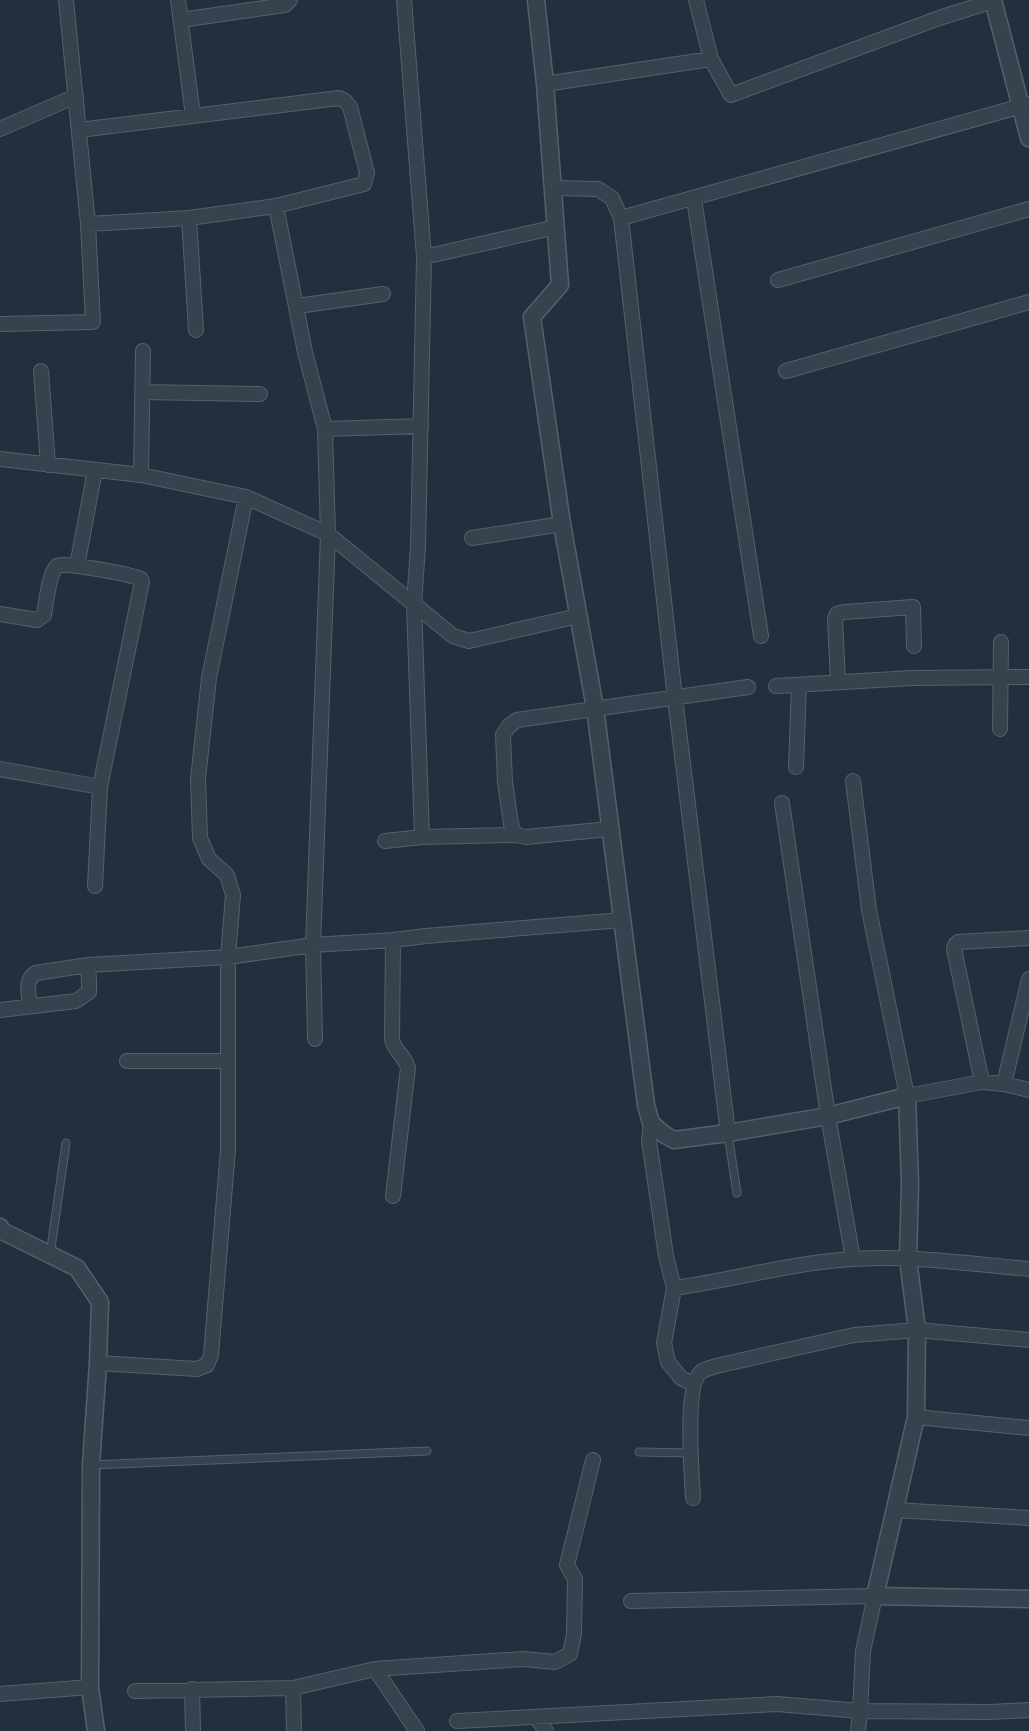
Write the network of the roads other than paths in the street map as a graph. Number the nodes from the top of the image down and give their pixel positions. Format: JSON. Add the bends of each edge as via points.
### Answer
{"nodes":[{"id":1,"x":66,"y":0,"type":"edge"},
{"id":2,"x":178,"y":0,"type":"edge"},
{"id":3,"x":290,"y":0,"type":"edge"},
{"id":4,"x":404,"y":0,"type":"edge"},
{"id":5,"x":536,"y":0,"type":"edge"},
{"id":6,"x":696,"y":0,"type":"edge"},
{"id":7,"x":993,"y":1,"type":"edge"},
{"id":8,"x":181,"y":20,"type":"junction"},
{"id":9,"x":711,"y":59,"type":"junction"},
{"id":10,"x":545,"y":84,"type":"junction"},
{"id":11,"x":76,"y":96,"type":"junction"},
{"id":12,"x":1025,"y":105,"type":"edge"},
{"id":13,"x":193,"y":116,"type":"junction"},
{"id":14,"x":0,"y":129,"type":"edge"},
{"id":15,"x":79,"y":130,"type":"junction"},
{"id":16,"x":1029,"y":138,"type":"edge"},
{"id":17,"x":552,"y":188,"type":"junction"},
{"id":18,"x":694,"y":199,"type":"junction"},
{"id":19,"x":276,"y":206,"type":"junction"},
{"id":20,"x":1029,"y":210,"type":"edge"},
{"id":21,"x":189,"y":218,"type":"junction"},
{"id":22,"x":621,"y":218,"type":"junction"},
{"id":23,"x":88,"y":224,"type":"junction"},
{"id":24,"x":556,"y":227,"type":"junction"},
{"id":25,"x":424,"y":257,"type":"junction"},
{"id":26,"x":778,"y":280,"type":"dead end"},
{"id":27,"x":383,"y":294,"type":"dead end"},
{"id":28,"x":1029,"y":302,"type":"edge"},
{"id":29,"x":297,"y":306,"type":"junction"},
{"id":30,"x":0,"y":324,"type":"edge"},
{"id":31,"x":196,"y":330,"type":"dead end"},
{"id":32,"x":142,"y":351,"type":"dead end"},
{"id":33,"x":41,"y":371,"type":"dead end"},
{"id":34,"x":786,"y":371,"type":"dead end"},
{"id":35,"x":142,"y":392,"type":"junction"},
{"id":36,"x":260,"y":394,"type":"dead end"},
{"id":37,"x":421,"y":426,"type":"junction"},
{"id":38,"x":325,"y":429,"type":"junction"},
{"id":39,"x":0,"y":459,"type":"edge"},
{"id":40,"x":48,"y":465,"type":"junction"},
{"id":41,"x":95,"y":470,"type":"junction"},
{"id":42,"x":141,"y":475,"type":"junction"},
{"id":43,"x":246,"y":496,"type":"junction"},
{"id":44,"x":562,"y":524,"type":"junction"},
{"id":45,"x":328,"y":534,"type":"junction"},
{"id":46,"x":472,"y":538,"type":"dead end"},
{"id":47,"x":77,"y":566,"type":"junction"},
{"id":48,"x":414,"y":604,"type":"junction"},
{"id":49,"x":0,"y":614,"type":"edge"},
{"id":50,"x":578,"y":616,"type":"junction"},
{"id":51,"x":761,"y":636,"type":"dead end"},
{"id":52,"x":1001,"y":642,"type":"dead end"},
{"id":53,"x":914,"y":646,"type":"dead end"},
{"id":54,"x":1000,"y":677,"type":"junction"},
{"id":55,"x":1029,"y":677,"type":"edge"},
{"id":56,"x":838,"y":682,"type":"junction"},
{"id":57,"x":800,"y":685,"type":"junction"},
{"id":58,"x":776,"y":686,"type":"dead end"},
{"id":59,"x":748,"y":687,"type":"dead end"},
{"id":60,"x":675,"y":698,"type":"junction"},
{"id":61,"x":595,"y":708,"type":"junction"},
{"id":62,"x":1000,"y":730,"type":"dead end"},
{"id":63,"x":796,"y":767,"type":"dead end"},
{"id":64,"x":0,"y":769,"type":"edge"},
{"id":65,"x":853,"y":781,"type":"dead end"},
{"id":66,"x":100,"y":786,"type":"junction"},
{"id":67,"x":782,"y":803,"type":"dead end"},
{"id":68,"x":610,"y":829,"type":"junction"},
{"id":69,"x":515,"y":835,"type":"junction"},
{"id":70,"x":422,"y":837,"type":"junction"},
{"id":71,"x":385,"y":841,"type":"dead end"},
{"id":72,"x":95,"y":886,"type":"dead end"},
{"id":73,"x":622,"y":920,"type":"junction"},
{"id":74,"x":1029,"y":938,"type":"edge"},
{"id":75,"x":392,"y":940,"type":"junction"},
{"id":76,"x":313,"y":945,"type":"junction"},
{"id":77,"x":228,"y":957,"type":"junction"},
{"id":78,"x":88,"y":965,"type":"junction"},
{"id":79,"x":1029,"y":978,"type":"edge"},
{"id":80,"x":30,"y":1006,"type":"junction"},
{"id":81,"x":0,"y":1010,"type":"edge"},
{"id":82,"x":315,"y":1039,"type":"dead end"},
{"id":83,"x":127,"y":1061,"type":"dead end"},
{"id":84,"x":228,"y":1061,"type":"junction"},
{"id":85,"x":982,"y":1082,"type":"junction"},
{"id":86,"x":1004,"y":1084,"type":"junction"},
{"id":87,"x":1029,"y":1090,"type":"edge"},
{"id":88,"x":907,"y":1096,"type":"junction"},
{"id":89,"x":828,"y":1116,"type":"junction"},
{"id":90,"x":651,"y":1123,"type":"junction"},
{"id":91,"x":728,"y":1134,"type":"junction"},
{"id":92,"x":66,"y":1143,"type":"dead end"},
{"id":93,"x":737,"y":1193,"type":"dead end"},
{"id":94,"x":394,"y":1196,"type":"dead end"},
{"id":95,"x":0,"y":1227,"type":"edge"},
{"id":96,"x":50,"y":1255,"type":"junction"},
{"id":97,"x":852,"y":1259,"type":"junction"},
{"id":98,"x":908,"y":1259,"type":"junction"},
{"id":99,"x":1029,"y":1269,"type":"edge"},
{"id":100,"x":674,"y":1288,"type":"junction"},
{"id":101,"x":916,"y":1330,"type":"junction"},
{"id":102,"x":1029,"y":1340,"type":"edge"},
{"id":103,"x":98,"y":1363,"type":"junction"},
{"id":104,"x":693,"y":1384,"type":"junction"},
{"id":105,"x":916,"y":1417,"type":"junction"},
{"id":106,"x":1029,"y":1428,"type":"edge"},
{"id":107,"x":428,"y":1451,"type":"dead end"},
{"id":108,"x":639,"y":1452,"type":"dead end"},
{"id":109,"x":691,"y":1453,"type":"junction"},
{"id":110,"x":592,"y":1460,"type":"dead end"},
{"id":111,"x":91,"y":1465,"type":"junction"},
{"id":112,"x":693,"y":1498,"type":"dead end"},
{"id":113,"x":894,"y":1510,"type":"junction"},
{"id":114,"x":1029,"y":1518,"type":"edge"},
{"id":115,"x":875,"y":1596,"type":"junction"},
{"id":116,"x":1029,"y":1599,"type":"edge"},
{"id":117,"x":631,"y":1602,"type":"dead end"},
{"id":118,"x":375,"y":1669,"type":"junction"},
{"id":119,"x":90,"y":1687,"type":"junction"},
{"id":120,"x":293,"y":1688,"type":"junction"},
{"id":121,"x":192,"y":1689,"type":"junction"},
{"id":122,"x":135,"y":1691,"type":"dead end"},
{"id":123,"x":0,"y":1694,"type":"edge"},
{"id":124,"x":1029,"y":1710,"type":"edge"},
{"id":125,"x":860,"y":1711,"type":"junction"},
{"id":126,"x":536,"y":1717,"type":"junction"},
{"id":127,"x":457,"y":1721,"type":"dead end"},
{"id":128,"x":96,"y":1731,"type":"edge"},
{"id":129,"x":193,"y":1731,"type":"edge"},
{"id":130,"x":294,"y":1731,"type":"edge"},
{"id":131,"x":417,"y":1731,"type":"edge"},
{"id":132,"x":546,"y":1731,"type":"edge"},
{"id":133,"x":858,"y":1731,"type":"edge"}],
"edges":[{"from":1,"to":11,"type":"street"},
{"from":2,"to":8,"type":"street"},
{"from":3,"to":8,"type":"street","via":[[285,5]]},
{"from":4,"to":25,"type":"street"},
{"from":5,"to":10,"type":"street"},
{"from":6,"to":9,"type":"street"},
{"from":7,"to":9,"type":"street","via":[[731,96]]},
{"from":7,"to":12,"type":"street"},
{"from":8,"to":13,"type":"street"},
{"from":9,"to":10,"type":"street"},
{"from":10,"to":17,"type":"street"},
{"from":11,"to":14,"type":"street"},
{"from":11,"to":15,"type":"street"},
{"from":12,"to":16,"type":"street"},
{"from":12,"to":18,"type":"street"},
{"from":13,"to":15,"type":"street"},
{"from":13,"to":19,"type":"street","via":[[339,98],[345,101],[350,107],[367,173],[364,184]]},
{"from":15,"to":23,"type":"street"},
{"from":17,"to":22,"type":"street","via":[[598,189],[612,198]]},
{"from":17,"to":24,"type":"street"},
{"from":18,"to":22,"type":"street"},
{"from":18,"to":51,"type":"street"},
{"from":19,"to":21,"type":"street"},
{"from":19,"to":29,"type":"street"},
{"from":20,"to":26,"type":"street"},
{"from":21,"to":23,"type":"street"},
{"from":21,"to":31,"type":"street"},
{"from":22,"to":60,"type":"street"},
{"from":23,"to":30,"type":"street","via":[[92,322]]},
{"from":24,"to":25,"type":"street"},
{"from":24,"to":44,"type":"street","via":[[560,285],[532,317]]},
{"from":25,"to":37,"type":"street"},
{"from":27,"to":29,"type":"street"},
{"from":28,"to":34,"type":"street"},
{"from":29,"to":38,"type":"street"},
{"from":32,"to":35,"type":"street"},
{"from":33,"to":40,"type":"street"},
{"from":35,"to":36,"type":"street"},
{"from":35,"to":42,"type":"street"},
{"from":37,"to":38,"type":"street"},
{"from":37,"to":48,"type":"street"},
{"from":38,"to":45,"type":"street"},
{"from":39,"to":40,"type":"street"},
{"from":40,"to":41,"type":"street"},
{"from":41,"to":42,"type":"street"},
{"from":41,"to":47,"type":"street"},
{"from":42,"to":43,"type":"street"},
{"from":43,"to":45,"type":"street"},
{"from":43,"to":77,"type":"street","via":[[209,678],[198,779],[200,838],[209,859],[227,875],[233,895]]},
{"from":44,"to":46,"type":"street"},
{"from":44,"to":50,"type":"street"},
{"from":45,"to":48,"type":"street"},
{"from":45,"to":76,"type":"street"},
{"from":47,"to":49,"type":"street","via":[[56,566],[42,618]]},
{"from":47,"to":66,"type":"street","via":[[138,577],[142,582]]},
{"from":48,"to":50,"type":"street","via":[[453,636],[469,641]]},
{"from":48,"to":70,"type":"street"},
{"from":50,"to":61,"type":"street"},
{"from":52,"to":54,"type":"street"},
{"from":53,"to":56,"type":"street","via":[[913,607],[837,614]]},
{"from":54,"to":55,"type":"street"},
{"from":54,"to":56,"type":"street"},
{"from":54,"to":62,"type":"street"},
{"from":56,"to":57,"type":"street"},
{"from":57,"to":58,"type":"street"},
{"from":57,"to":63,"type":"street"},
{"from":59,"to":60,"type":"street"},
{"from":60,"to":61,"type":"street"},
{"from":60,"to":91,"type":"street"},
{"from":61,"to":68,"type":"street"},
{"from":61,"to":69,"type":"street","via":[[517,720],[503,735],[505,782]]},
{"from":64,"to":66,"type":"street"},
{"from":65,"to":88,"type":"street","via":[[869,910]]},
{"from":66,"to":72,"type":"street"},
{"from":67,"to":89,"type":"street"},
{"from":68,"to":69,"type":"street","via":[[526,837]]},
{"from":68,"to":73,"type":"street"},
{"from":69,"to":70,"type":"street"},
{"from":70,"to":71,"type":"street"},
{"from":73,"to":75,"type":"street"},
{"from":73,"to":90,"type":"street"},
{"from":74,"to":85,"type":"street","via":[[958,942],[955,945]]},
{"from":75,"to":76,"type":"street"},
{"from":75,"to":94,"type":"street","via":[[393,1047],[405,1059],[408,1068]]},
{"from":76,"to":77,"type":"street"},
{"from":76,"to":82,"type":"street"},
{"from":77,"to":78,"type":"street"},
{"from":77,"to":84,"type":"street"},
{"from":78,"to":80,"type":"street","via":[[89,992],[84,996],[76,1001]]},
{"from":78,"to":80,"type":"street","via":[[30,976]]},
{"from":79,"to":86,"type":"street"},
{"from":80,"to":81,"type":"street"},
{"from":83,"to":84,"type":"street"},
{"from":84,"to":103,"type":"street","via":[[228,1150],[211,1355],[207,1365],[198,1369]]},
{"from":85,"to":86,"type":"street"},
{"from":85,"to":88,"type":"street"},
{"from":86,"to":87,"type":"street"},
{"from":88,"to":89,"type":"street"},
{"from":88,"to":98,"type":"street"},
{"from":89,"to":91,"type":"street"},
{"from":89,"to":97,"type":"street"},
{"from":90,"to":91,"type":"street","via":[[674,1140]]},
{"from":90,"to":100,"type":"street","via":[[649,1140],[666,1256]]},
{"from":91,"to":93,"type":"lane"},
{"from":92,"to":96,"type":"lane"},
{"from":95,"to":96,"type":"street","via":[[2,1232]]},
{"from":96,"to":103,"type":"street","via":[[77,1268],[100,1302]]},
{"from":97,"to":98,"type":"street"},
{"from":97,"to":100,"type":"street"},
{"from":98,"to":99,"type":"street"},
{"from":98,"to":101,"type":"street"},
{"from":100,"to":104,"type":"street","via":[[664,1343],[668,1362],[681,1378]]},
{"from":101,"to":102,"type":"street"},
{"from":101,"to":104,"type":"street","via":[[854,1335],[716,1366],[700,1372]]},
{"from":101,"to":105,"type":"street"},
{"from":103,"to":111,"type":"street"},
{"from":104,"to":109,"type":"street"},
{"from":105,"to":106,"type":"street"},
{"from":105,"to":113,"type":"street"},
{"from":107,"to":111,"type":"lane"},
{"from":108,"to":109,"type":"lane"},
{"from":109,"to":112,"type":"street"},
{"from":110,"to":118,"type":"street","via":[[567,1565],[575,1579],[574,1634],[570,1654],[555,1662],[523,1659]]},
{"from":111,"to":119,"type":"street"},
{"from":113,"to":114,"type":"street"},
{"from":113,"to":115,"type":"street"},
{"from":115,"to":116,"type":"street"},
{"from":115,"to":117,"type":"street"},
{"from":115,"to":125,"type":"street","via":[[863,1651]]},
{"from":118,"to":120,"type":"street"},
{"from":118,"to":131,"type":"street"},
{"from":119,"to":123,"type":"street"},
{"from":119,"to":128,"type":"street"},
{"from":120,"to":121,"type":"street"},
{"from":120,"to":130,"type":"street"},
{"from":121,"to":122,"type":"street"},
{"from":121,"to":129,"type":"street"},
{"from":124,"to":125,"type":"street"},
{"from":125,"to":126,"type":"street","via":[[777,1704]]},
{"from":125,"to":133,"type":"street"},
{"from":126,"to":127,"type":"street"},
{"from":126,"to":132,"type":"street"}]}
